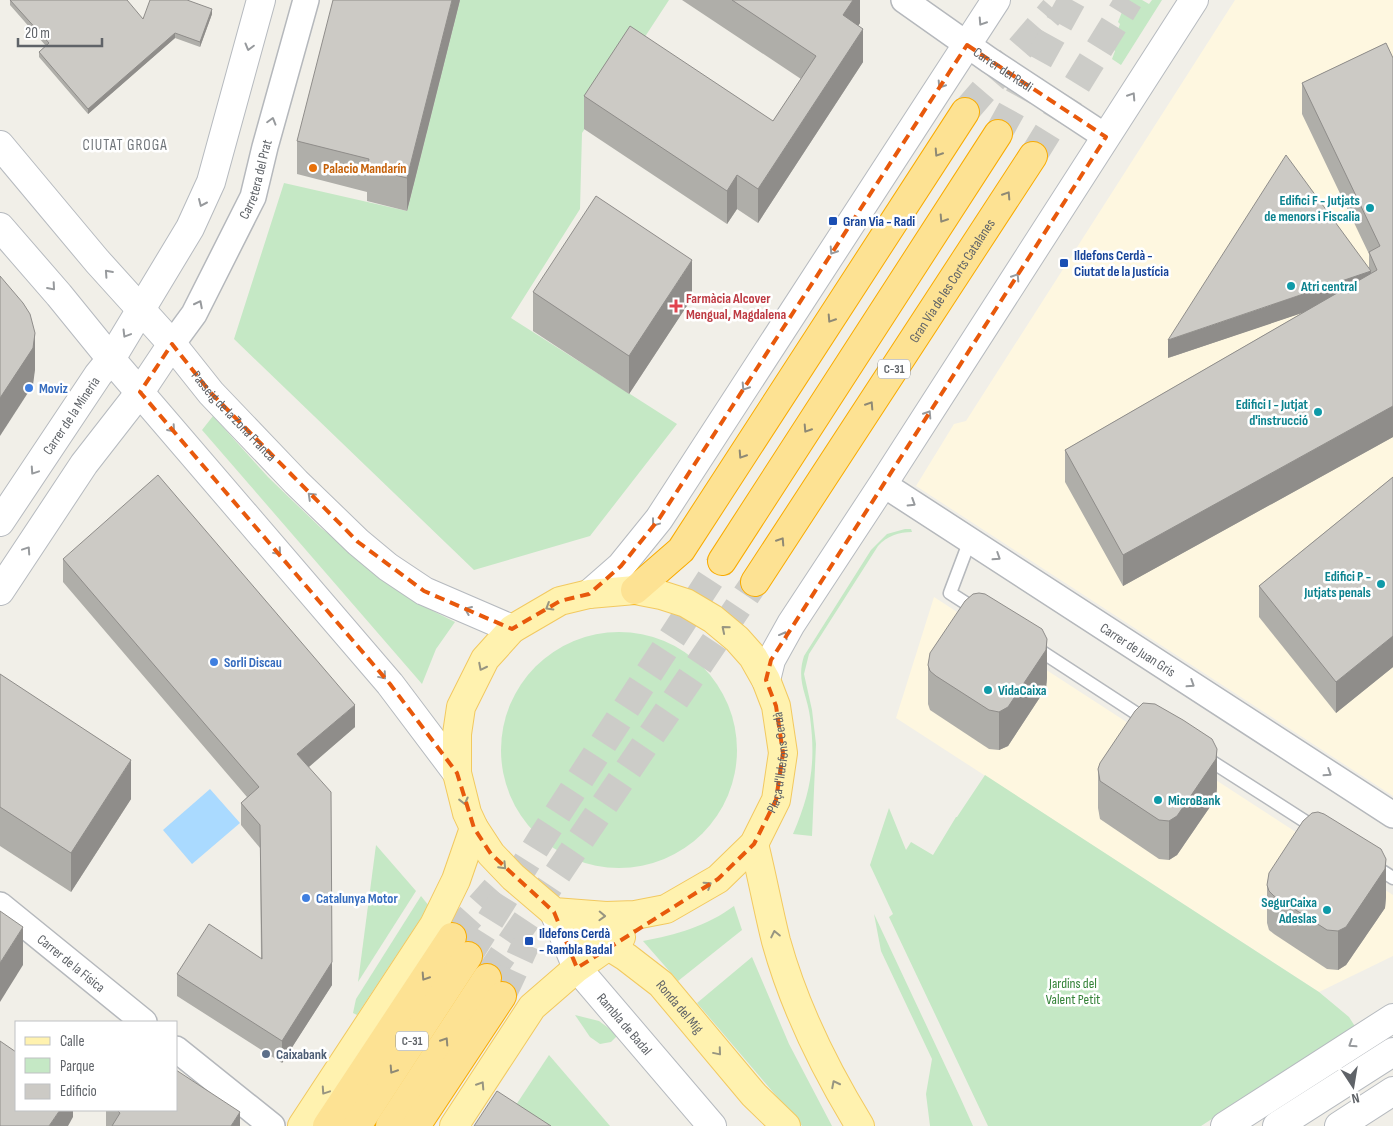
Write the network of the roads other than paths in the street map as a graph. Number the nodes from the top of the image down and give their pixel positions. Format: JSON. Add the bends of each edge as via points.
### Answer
{"nodes":[{"id":1,"x":261,"y":0,"type":"edge"},
{"id":2,"x":306,"y":0,"type":"edge"},
{"id":3,"x":905,"y":0,"type":"edge"},
{"id":4,"x":996,"y":0,"type":"edge"},
{"id":5,"x":1194,"y":0,"type":"edge"},
{"id":6,"x":967,"y":44,"type":"junction"},
{"id":7,"x":965,"y":112,"type":"tunnel mouth"},
{"id":8,"x":998,"y":134,"type":"tunnel mouth"},
{"id":9,"x":1106,"y":137,"type":"junction"},
{"id":10,"x":0,"y":145,"type":"edge"},
{"id":11,"x":1033,"y":156,"type":"tunnel mouth"},
{"id":12,"x":0,"y":226,"type":"edge"},
{"id":13,"x":140,"y":310,"type":"junction"},
{"id":14,"x":172,"y":344,"type":"junction"},
{"id":15,"x":111,"y":359,"type":"junction"},
{"id":16,"x":140,"y":392,"type":"junction"},
{"id":17,"x":883,"y":484,"type":"junction"},
{"id":18,"x":0,"y":522,"type":"edge"},
{"id":19,"x":970,"y":540,"type":"junction"},
{"id":20,"x":722,"y":561,"type":"tunnel mouth"},
{"id":21,"x":755,"y":582,"type":"tunnel mouth"},
{"id":22,"x":636,"y":590,"type":"junction"},
{"id":23,"x":0,"y":591,"type":"edge"},
{"id":24,"x":589,"y":594,"type":"junction"},
{"id":25,"x":989,"y":618,"type":"edge"},
{"id":26,"x":512,"y":629,"type":"junction"},
{"id":27,"x":1022,"y":640,"type":"edge"},
{"id":28,"x":766,"y":680,"type":"junction"},
{"id":29,"x":1156,"y":726,"type":"edge"},
{"id":30,"x":1190,"y":747,"type":"edge"},
{"id":31,"x":457,"y":774,"type":"junction"},
{"id":32,"x":1393,"y":815,"type":"edge"},
{"id":33,"x":474,"y":828,"type":"junction"},
{"id":34,"x":1328,"y":836,"type":"edge"},
{"id":35,"x":754,"y":844,"type":"junction"},
{"id":36,"x":1360,"y":857,"type":"edge"},
{"id":37,"x":1393,"y":878,"type":"edge"},
{"id":38,"x":0,"y":905,"type":"edge"},
{"id":39,"x":666,"y":909,"type":"junction"},
{"id":40,"x":554,"y":912,"type":"junction"},
{"id":41,"x":609,"y":945,"type":"junction"},
{"id":42,"x":577,"y":968,"type":"junction"},
{"id":43,"x":1393,"y":1018,"type":"edge"},
{"id":44,"x":143,"y":1021,"type":"edge"},
{"id":45,"x":178,"y":1051,"type":"edge"},
{"id":46,"x":1393,"y":1052,"type":"edge"},
{"id":47,"x":1393,"y":1091,"type":"edge"},
{"id":48,"x":272,"y":1126,"type":"edge"},
{"id":49,"x":302,"y":1126,"type":"edge"},
{"id":50,"x":327,"y":1126,"type":"edge"},
{"id":51,"x":357,"y":1126,"type":"edge"},
{"id":52,"x":390,"y":1126,"type":"edge"},
{"id":53,"x":416,"y":1126,"type":"edge"},
{"id":54,"x":454,"y":1126,"type":"edge"},
{"id":55,"x":712,"y":1126,"type":"edge"},
{"id":56,"x":786,"y":1126,"type":"edge"},
{"id":57,"x":860,"y":1126,"type":"edge"},
{"id":58,"x":1225,"y":1126,"type":"edge"},
{"id":59,"x":1278,"y":1126,"type":"edge"},
{"id":60,"x":1339,"y":1126,"type":"edge"}],
"edges":[{"from":1,"to":13,"type":"main road","one_way":true,"via":[[211,182],[190,228]]},
{"from":14,"to":2,"type":"street","name":"Carretera del Prat","one_way":true,"via":[[194,314],[253,197]]},
{"from":3,"to":6,"type":"street","name":"Carrer del Radi"},
{"from":4,"to":6,"type":"main road","one_way":true},
{"from":9,"to":5,"type":"main road","one_way":true},
{"from":6,"to":9,"type":"street","name":"Carrer del Radi"},
{"from":6,"to":24,"type":"main road","one_way":true,"via":[[659,519],[621,566]]},
{"from":7,"to":22,"type":"highway","one_way":true,"via":[[681,550]]},
{"from":8,"to":20,"type":"highway","one_way":true},
{"from":17,"to":9,"type":"main road","one_way":true},
{"from":13,"to":10,"type":"main road","name":"Passeig de la Zona Franca","one_way":true},
{"from":21,"to":11,"type":"highway","name":"Gran Via de les Corts Catalanes","number":"C-31","one_way":true},
{"from":12,"to":15,"type":"main road","one_way":true},
{"from":13,"to":14,"type":"main road","name":"Passeig de la Zona Franca"},
{"from":13,"to":15,"type":"main road","name":"Carrer de la Mineria","one_way":true},
{"from":14,"to":16,"type":"main road"},
{"from":26,"to":14,"type":"main road","name":"Passeig de la Zona Franca","one_way":true,"via":[[424,591],[388,568],[296,482],[212,393]]},
{"from":15,"to":16,"type":"main road"},
{"from":15,"to":18,"type":"main road","name":"Carrer de la Mineria","one_way":true},
{"from":23,"to":16,"type":"main road","one_way":true,"via":[[84,464]]},
{"from":16,"to":31,"type":"main road","one_way":true,"via":[[390,684]]},
{"from":17,"to":19,"type":"street","name":"Carrer de Juan Gris","one_way":true},
{"from":28,"to":17,"type":"main road","one_way":true,"via":[[771,660],[791,624]]},
{"from":19,"to":25,"type":"lane","via":[[950,593]]},
{"from":19,"to":32,"type":"street","name":"Carrer de Juan Gris","one_way":true},
{"from":22,"to":24,"type":"main road","name":"Plaça d'Ildefons Cerdà"},
{"from":28,"to":22,"type":"main road","name":"Plaça d'Ildefons Cerdà","one_way":true,"via":[[753,657],[713,618],[686,603]]},
{"from":24,"to":26,"type":"main road","name":"Plaça d'Ildefons Cerdà","one_way":true,"via":[[560,601]]},
{"from":26,"to":31,"type":"main road","name":"Plaça d'Ildefons Cerdà","one_way":true,"via":[[485,659],[461,707]]},
{"from":27,"to":29,"type":"lane"},
{"from":28,"to":35,"type":"main road","name":"Plaça d'Ildefons Cerdà","via":[[776,706],[783,753],[776,800]]},
{"from":30,"to":34,"type":"lane"},
{"from":31,"to":33,"type":"main road","name":"Plaça d'Ildefons Cerdà","one_way":true},
{"from":33,"to":40,"type":"main road","name":"Plaça d'Ildefons Cerdà","one_way":true,"via":[[513,877]]},
{"from":33,"to":49,"type":"main road","one_way":true,"via":[[456,880],[434,925]]},
{"from":39,"to":35,"type":"main road","name":"Plaça d'Ildefons Cerdà","one_way":true,"via":[[718,879]]},
{"from":57,"to":35,"type":"main road","one_way":true,"via":[[836,1087],[799,1006],[776,941]]},
{"from":36,"to":37,"type":"lane"},
{"from":38,"to":44,"type":"street","name":"Carrer de la Física"},
{"from":40,"to":39,"type":"main road","name":"Plaça d'Ildefons Cerdà","one_way":true,"via":[[606,916]]},
{"from":39,"to":41,"type":"main road"},
{"from":40,"to":41,"type":"main road","name":"Ronda del Mig"},
{"from":40,"to":42,"type":"main road","name":"Rambla de Badal"},
{"from":41,"to":42,"type":"main road"},
{"from":41,"to":56,"type":"main road","name":"Ronda del Mig","one_way":true,"via":[[661,984],[754,1095]]},
{"from":54,"to":42,"type":"main road","one_way":true,"via":[[532,1007]]},
{"from":42,"to":55,"type":"main road","name":"Rambla de Badal"},
{"from":43,"to":58,"type":"main road","one_way":true},
{"from":45,"to":48,"type":"street"},
{"from":46,"to":59,"type":"main road"},
{"from":47,"to":60,"type":"main road"},
{"from":50,"to":51,"type":"highway","number":"C-31","via":[[460,946]]},
{"from":52,"to":53,"type":"highway","number":"C-31","one_way":true,"via":[[494,987]]}]}
